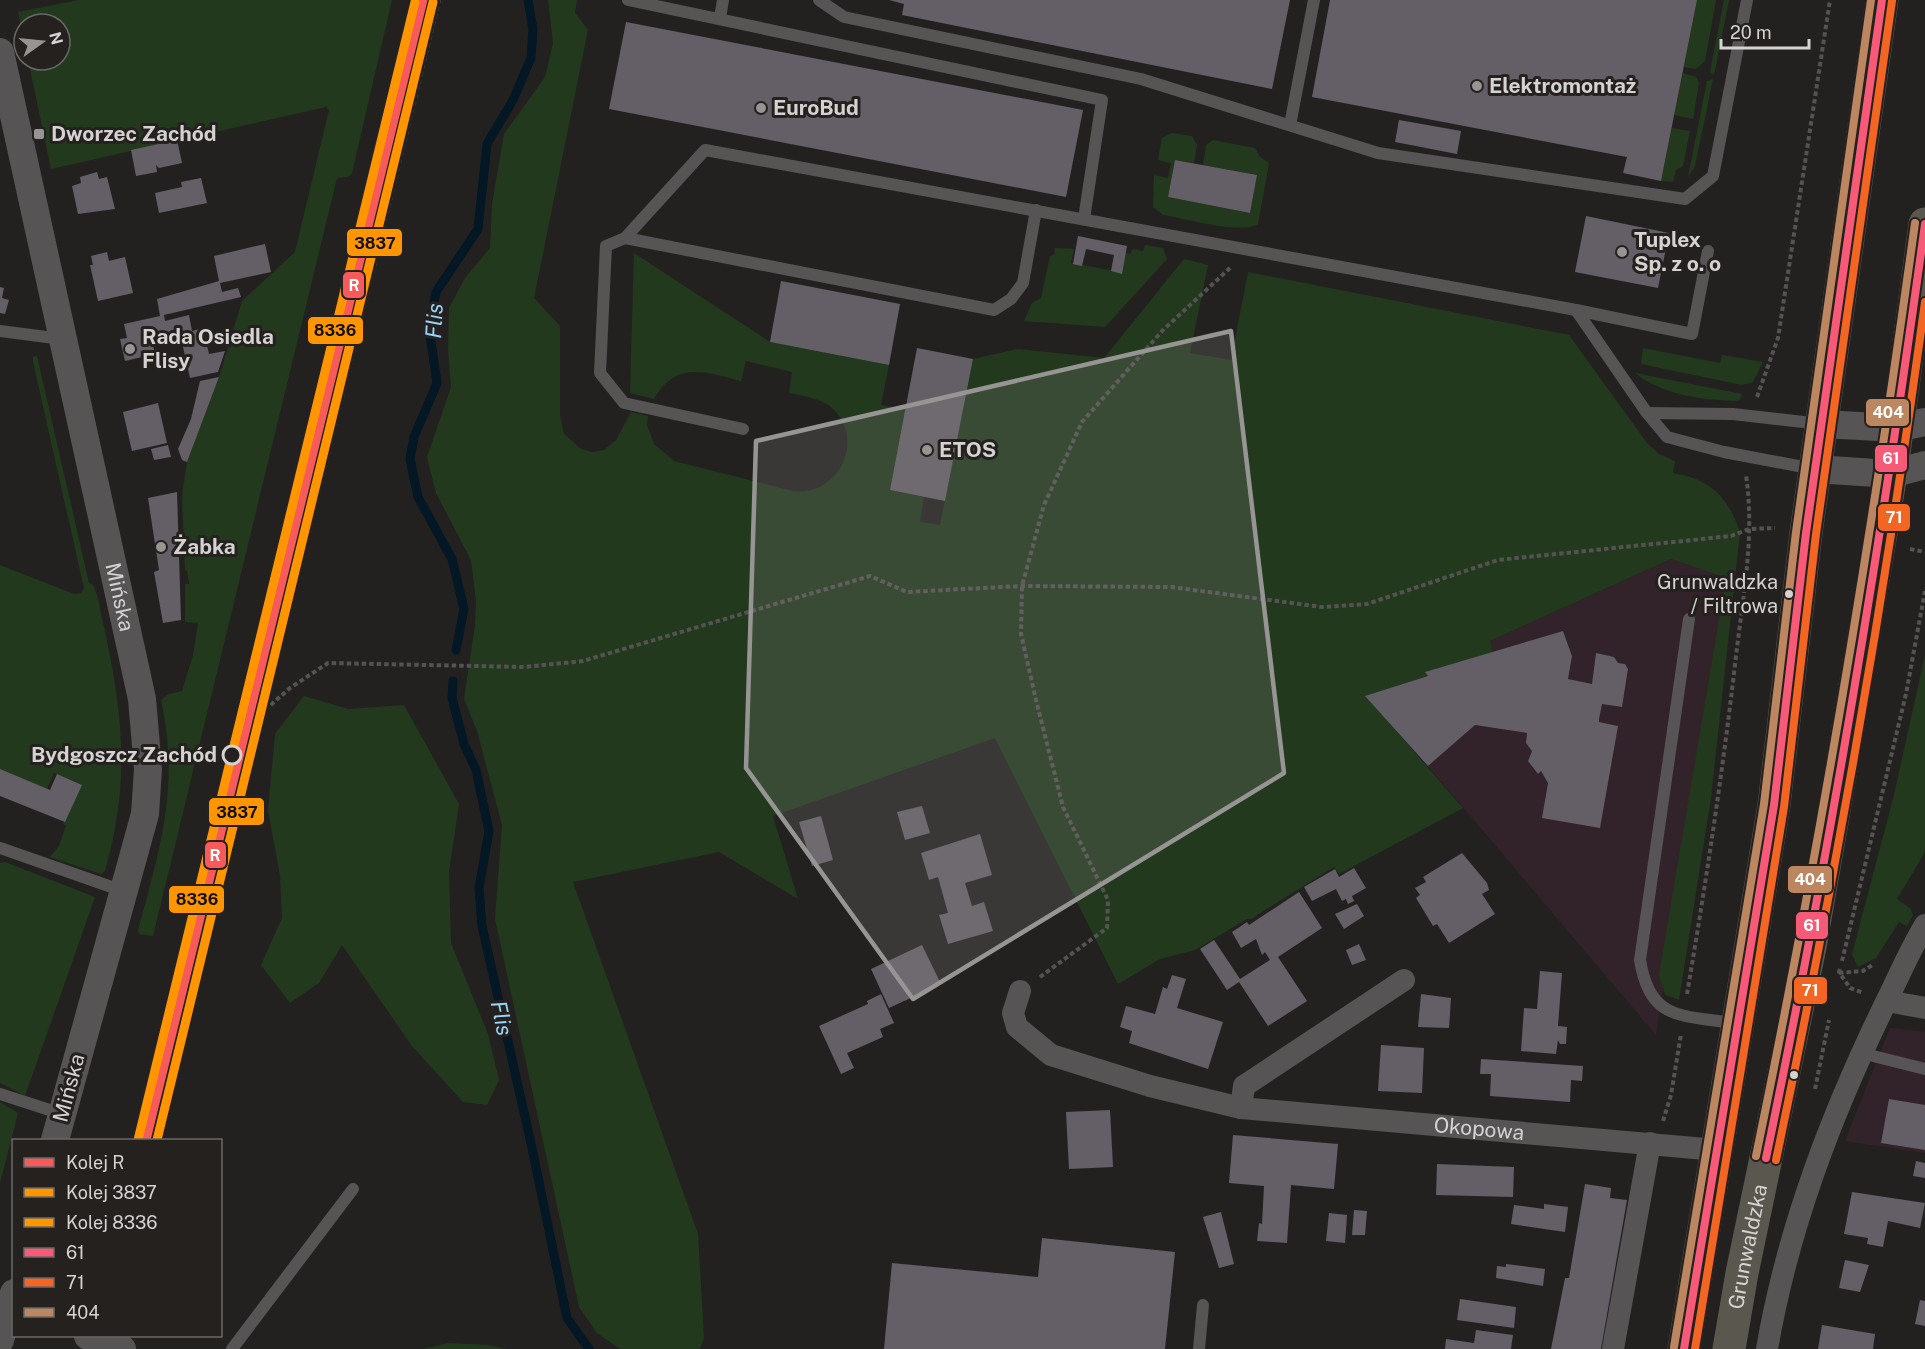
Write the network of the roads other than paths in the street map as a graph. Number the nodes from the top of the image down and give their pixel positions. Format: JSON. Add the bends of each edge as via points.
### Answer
{"nodes":[{"id":1,"x":628,"y":0,"type":"edge"},
{"id":2,"x":723,"y":0,"type":"edge"},
{"id":3,"x":819,"y":0,"type":"edge"},
{"id":4,"x":1314,"y":0,"type":"edge"},
{"id":5,"x":1747,"y":0,"type":"edge"},
{"id":6,"x":1882,"y":0,"type":"edge"},
{"id":7,"x":720,"y":18,"type":"junction"},
{"id":8,"x":0,"y":52,"type":"edge"},
{"id":9,"x":1290,"y":125,"type":"junction"},
{"id":10,"x":1036,"y":210,"type":"junction"},
{"id":11,"x":1084,"y":219,"type":"junction"},
{"id":12,"x":1925,"y":224,"type":"edge"},
{"id":13,"x":625,"y":238,"type":"junction"},
{"id":14,"x":1708,"y":251,"type":"dead end"},
{"id":15,"x":1922,"y":294,"type":"edge"},
{"id":16,"x":1576,"y":310,"type":"junction"},
{"id":17,"x":0,"y":331,"type":"edge"},
{"id":18,"x":62,"y":339,"type":"junction"},
{"id":19,"x":1647,"y":413,"type":"junction"},
{"id":20,"x":1822,"y":424,"type":"junction"},
{"id":21,"x":1911,"y":425,"type":"edge"},
{"id":22,"x":743,"y":429,"type":"dead end"},
{"id":23,"x":1925,"y":465,"type":"edge"},
{"id":24,"x":1815,"y":469,"type":"junction"},
{"id":25,"x":1891,"y":474,"type":"junction"},
{"id":26,"x":1689,"y":619,"type":"dead end"},
{"id":27,"x":0,"y":848,"type":"edge"},
{"id":28,"x":123,"y":891,"type":"junction"},
{"id":29,"x":1925,"y":925,"type":"edge"},
{"id":30,"x":1404,"y":980,"type":"dead end"},
{"id":31,"x":1020,"y":991,"type":"road end"},
{"id":32,"x":1887,"y":1001,"type":"junction"},
{"id":33,"x":1925,"y":1008,"type":"edge"},
{"id":34,"x":1738,"y":1024,"type":"junction"},
{"id":35,"x":1861,"y":1053,"type":"junction"},
{"id":36,"x":1925,"y":1069,"type":"edge"},
{"id":37,"x":0,"y":1094,"type":"edge"},
{"id":38,"x":1240,"y":1108,"type":"junction"},
{"id":39,"x":59,"y":1127,"type":"edge"},
{"id":40,"x":1656,"y":1135,"type":"junction"},
{"id":41,"x":1717,"y":1150,"type":"junction"},
{"id":42,"x":353,"y":1189,"type":"dead end"},
{"id":43,"x":1203,"y":1305,"type":"dead end"},
{"id":44,"x":93,"y":1337,"type":"edge"},
{"id":45,"x":122,"y":1349,"type":"edge"},
{"id":46,"x":232,"y":1349,"type":"edge"},
{"id":47,"x":1199,"y":1349,"type":"edge"},
{"id":48,"x":1614,"y":1349,"type":"edge"},
{"id":49,"x":1684,"y":1349,"type":"edge"},
{"id":50,"x":1729,"y":1349,"type":"edge"},
{"id":51,"x":1767,"y":1349,"type":"edge"}],
"edges":[{"from":1,"to":7,"type":"lane"},
{"from":2,"to":7,"type":"lane"},
{"from":3,"to":9,"type":"lane","via":[[844,17],[1141,79]]},
{"from":4,"to":9,"type":"lane"},
{"from":5,"to":9,"type":"lane","via":[[1713,176],[1685,199],[1378,153]]},
{"from":6,"to":20,"type":"main road"},
{"from":7,"to":11,"type":"lane","via":[[1102,100]]},
{"from":8,"to":18,"type":"street","name":"Mińska"},
{"from":10,"to":11,"type":"lane"},
{"from":10,"to":13,"type":"lane","via":[[705,150]]},
{"from":10,"to":13,"type":"lane","via":[[1023,283],[1011,299],[994,310]]},
{"from":11,"to":16,"type":"lane"},
{"from":12,"to":15,"type":"main road","name":"Grunwaldzka"},
{"from":13,"to":22,"type":"lane","via":[[606,246],[600,373],[624,403]]},
{"from":14,"to":16,"type":"lane","via":[[1692,333]]},
{"from":15,"to":21,"type":"main road","name":"Grunwaldzka"},
{"from":16,"to":19,"type":"lane"},
{"from":17,"to":18,"type":"lane"},
{"from":18,"to":28,"type":"street","name":"Mińska","via":[[142,699],[148,769],[145,814]]},
{"from":19,"to":20,"type":"lane","via":[[1722,414]]},
{"from":19,"to":24,"type":"lane","via":[[1667,437],[1680,442]]},
{"from":20,"to":21,"type":"street"},
{"from":20,"to":24,"type":"main road"},
{"from":21,"to":25,"type":"main road","name":"Grunwaldzka"},
{"from":23,"to":25,"type":"street"},
{"from":24,"to":25,"type":"street"},
{"from":24,"to":34,"type":"main road","via":[[1774,805]]},
{"from":25,"to":50,"type":"main road","name":"Grunwaldzka","via":[[1810,947]]},
{"from":26,"to":34,"type":"lane","via":[[1640,960],[1643,980],[1656,1003],[1667,1011]]},
{"from":27,"to":28,"type":"lane"},
{"from":28,"to":39,"type":"street","name":"Mińska"},
{"from":29,"to":32,"type":"street"},
{"from":30,"to":38,"type":"street","via":[[1244,1086]]},
{"from":31,"to":38,"type":"street","name":"Okopowa","via":[[1013,1013],[1017,1027],[1051,1055],[1150,1086]]},
{"from":32,"to":33,"type":"street"},
{"from":32,"to":35,"type":"street"},
{"from":34,"to":41,"type":"main road"},
{"from":35,"to":36,"type":"lane"},
{"from":35,"to":51,"type":"street","via":[[1794,1227],[1777,1289]]},
{"from":37,"to":39,"type":"lane"},
{"from":38,"to":40,"type":"street","name":"Okopowa"},
{"from":40,"to":41,"type":"street","name":"Okopowa"},
{"from":40,"to":48,"type":"street"},
{"from":41,"to":49,"type":"main road"},
{"from":42,"to":46,"type":"lane"},
{"from":43,"to":47,"type":"lane"},
{"from":44,"to":45,"type":"street"}]}
